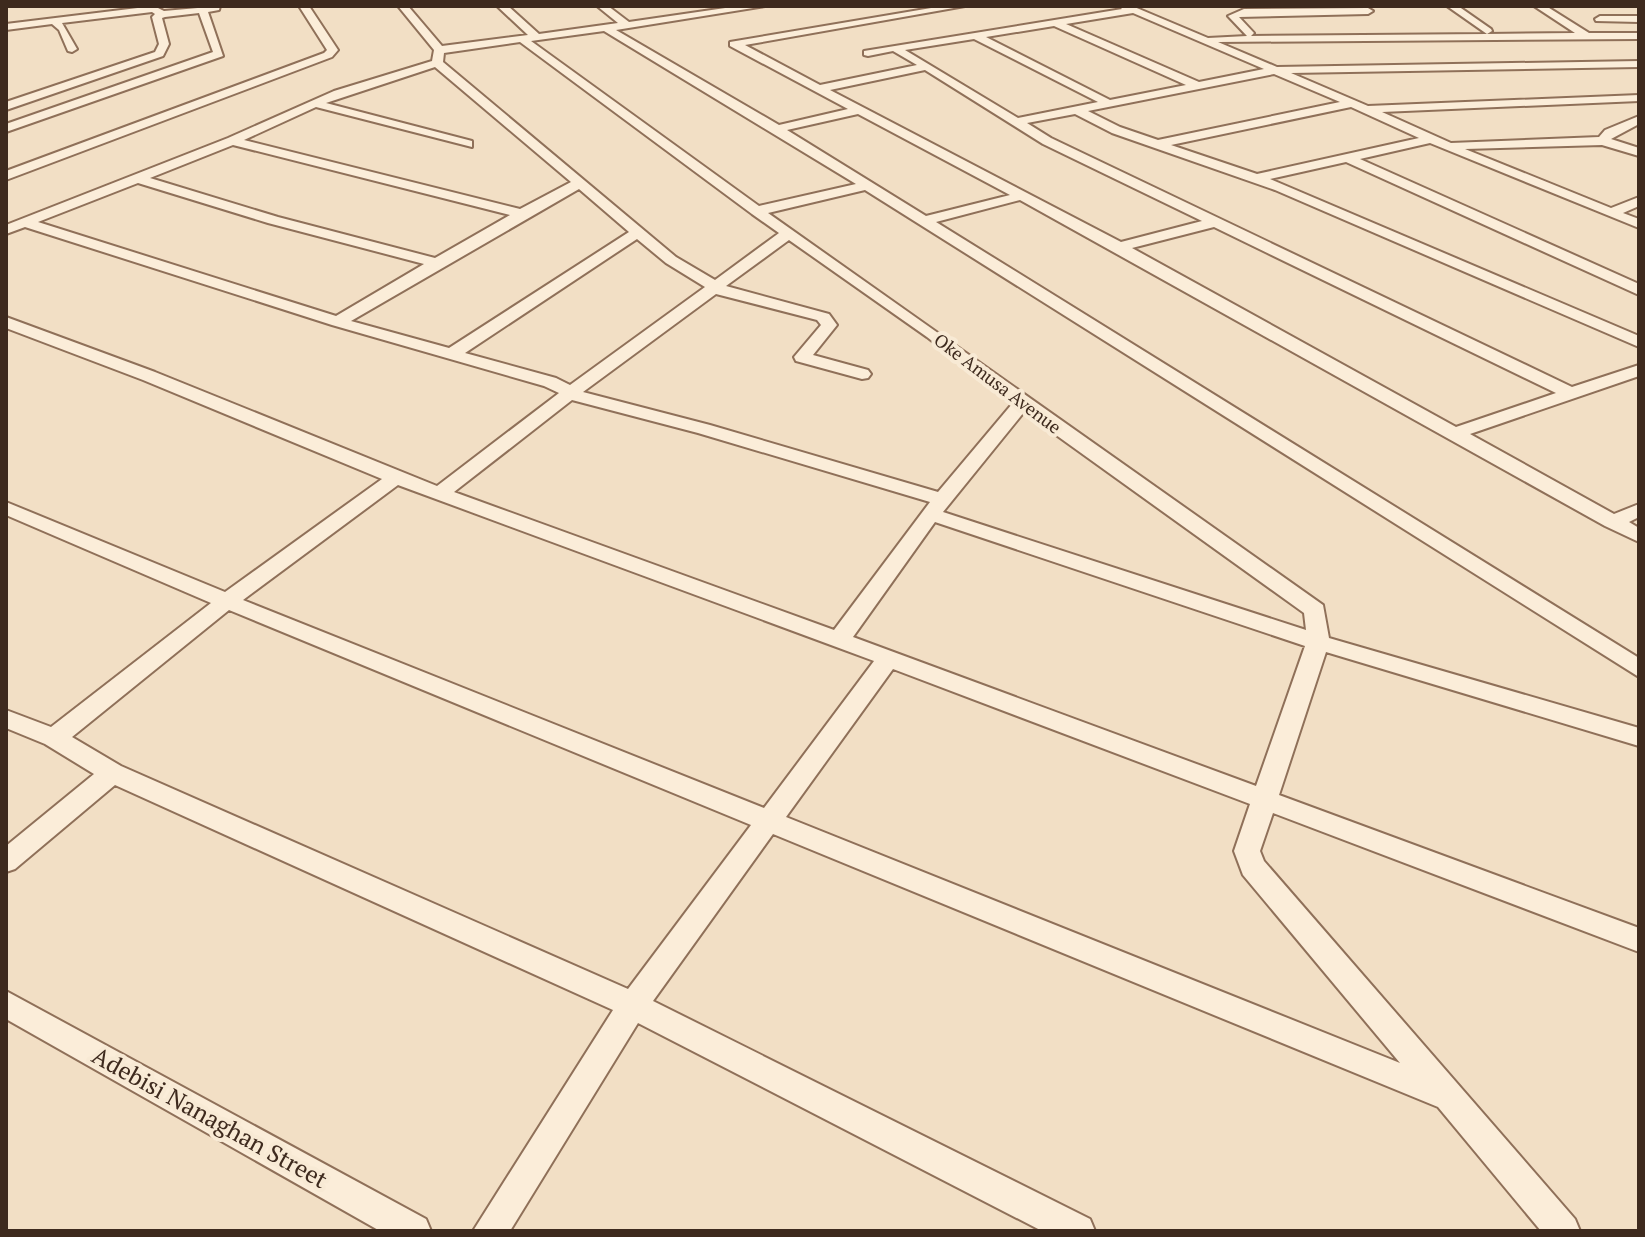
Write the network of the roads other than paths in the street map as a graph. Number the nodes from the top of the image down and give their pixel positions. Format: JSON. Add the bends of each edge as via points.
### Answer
{"nodes":[{"id":1,"x":233,"y":6,"type":"edge"},
{"id":2,"x":304,"y":6,"type":"edge"},
{"id":3,"x":403,"y":6,"type":"edge"},
{"id":4,"x":502,"y":6,"type":"edge"},
{"id":5,"x":602,"y":6,"type":"edge"},
{"id":6,"x":700,"y":6,"type":"edge"},
{"id":7,"x":760,"y":6,"type":"edge"},
{"id":8,"x":960,"y":6,"type":"edge"},
{"id":9,"x":1452,"y":6,"type":"edge"},
{"id":10,"x":1539,"y":6,"type":"edge"},
{"id":11,"x":217,"y":7,"type":"edge"},
{"id":12,"x":1129,"y":8,"type":"edge"},
{"id":13,"x":1277,"y":8,"type":"edge"},
{"id":14,"x":202,"y":9,"type":"junction"},
{"id":15,"x":711,"y":13,"type":"junction"},
{"id":16,"x":162,"y":14,"type":"junction"},
{"id":17,"x":1372,"y":14,"type":"edge"},
{"id":18,"x":1600,"y":19,"type":"dead end"},
{"id":19,"x":1639,"y":19,"type":"edge"},
{"id":20,"x":54,"y":21,"type":"junction"},
{"id":21,"x":1055,"y":22,"type":"junction"},
{"id":22,"x":1447,"y":22,"type":"dead end"},
{"id":23,"x":1473,"y":22,"type":"junction"},
{"id":24,"x":627,"y":25,"type":"junction"},
{"id":25,"x":6,"y":27,"type":"edge"},
{"id":26,"x":606,"y":28,"type":"junction"},
{"id":27,"x":1394,"y":31,"type":"dead end"},
{"id":28,"x":1487,"y":31,"type":"dead end"},
{"id":29,"x":1249,"y":33,"type":"dead end"},
{"id":30,"x":977,"y":36,"type":"junction"},
{"id":31,"x":1587,"y":36,"type":"junction"},
{"id":32,"x":1639,"y":36,"type":"edge"},
{"id":33,"x":529,"y":38,"type":"junction"},
{"id":34,"x":1203,"y":39,"type":"junction"},
{"id":35,"x":895,"y":48,"type":"junction"},
{"id":36,"x":72,"y":49,"type":"dead end"},
{"id":37,"x":868,"y":53,"type":"dead end"},
{"id":38,"x":438,"y":56,"type":"junction"},
{"id":39,"x":1639,"y":64,"type":"edge"},
{"id":40,"x":927,"y":66,"type":"junction"},
{"id":41,"x":1508,"y":67,"type":"junction"},
{"id":42,"x":79,"y":70,"type":"dead end"},
{"id":43,"x":1278,"y":70,"type":"junction"},
{"id":44,"x":1521,"y":76,"type":"dead end"},
{"id":45,"x":70,"y":83,"type":"junction"},
{"id":46,"x":1535,"y":84,"type":"dead end"},
{"id":47,"x":1200,"y":87,"type":"junction"},
{"id":48,"x":817,"y":89,"type":"junction"},
{"id":49,"x":1639,"y":98,"type":"edge"},
{"id":50,"x":1606,"y":100,"type":"junction"},
{"id":51,"x":1561,"y":102,"type":"junction"},
{"id":52,"x":318,"y":104,"type":"junction"},
{"id":53,"x":1112,"y":105,"type":"junction"},
{"id":54,"x":6,"y":106,"type":"edge"},
{"id":55,"x":1359,"y":106,"type":"junction"},
{"id":56,"x":859,"y":110,"type":"junction"},
{"id":57,"x":1639,"y":110,"type":"edge"},
{"id":58,"x":1079,"y":111,"type":"junction"},
{"id":59,"x":1639,"y":120,"type":"edge"},
{"id":60,"x":1020,"y":121,"type":"junction"},
{"id":61,"x":6,"y":128,"type":"edge"},
{"id":62,"x":777,"y":129,"type":"junction"},
{"id":63,"x":1431,"y":139,"type":"junction"},
{"id":64,"x":232,"y":141,"type":"junction"},
{"id":65,"x":1603,"y":141,"type":"junction"},
{"id":66,"x":468,"y":144,"type":"dead end"},
{"id":67,"x":1157,"y":144,"type":"junction"},
{"id":68,"x":1447,"y":145,"type":"junction"},
{"id":69,"x":1639,"y":152,"type":"edge"},
{"id":70,"x":1347,"y":158,"type":"junction"},
{"id":71,"x":6,"y":176,"type":"edge"},
{"id":72,"x":1258,"y":178,"type":"junction"},
{"id":73,"x":139,"y":179,"type":"junction"},
{"id":74,"x":578,"y":184,"type":"junction"},
{"id":75,"x":865,"y":186,"type":"junction"},
{"id":76,"x":1022,"y":196,"type":"junction"},
{"id":77,"x":1639,"y":201,"type":"edge"},
{"id":78,"x":757,"y":211,"type":"junction"},
{"id":79,"x":1610,"y":213,"type":"junction"},
{"id":80,"x":522,"y":214,"type":"junction"},
{"id":81,"x":923,"y":221,"type":"junction"},
{"id":82,"x":1216,"y":222,"type":"junction"},
{"id":83,"x":26,"y":223,"type":"junction"},
{"id":84,"x":1639,"y":224,"type":"edge"},
{"id":85,"x":6,"y":230,"type":"edge"},
{"id":86,"x":636,"y":233,"type":"junction"},
{"id":87,"x":789,"y":233,"type":"junction"},
{"id":88,"x":1119,"y":247,"type":"junction"},
{"id":89,"x":437,"y":263,"type":"junction"},
{"id":90,"x":713,"y":287,"type":"junction"},
{"id":91,"x":1639,"y":290,"type":"edge"},
{"id":92,"x":338,"y":322,"type":"junction"},
{"id":93,"x":8,"y":325,"type":"edge"},
{"id":94,"x":1639,"y":342,"type":"edge"},
{"id":95,"x":452,"y":354,"type":"junction"},
{"id":96,"x":1639,"y":370,"type":"edge"},
{"id":97,"x":862,"y":374,"type":"dead end"},
{"id":98,"x":1568,"y":392,"type":"junction"},
{"id":99,"x":570,"y":393,"type":"junction"},
{"id":100,"x":1022,"y":403,"type":"junction"},
{"id":101,"x":1453,"y":434,"type":"junction"},
{"id":102,"x":396,"y":478,"type":"junction"},
{"id":103,"x":441,"y":493,"type":"junction"},
{"id":104,"x":937,"y":507,"type":"junction"},
{"id":105,"x":6,"y":508,"type":"edge"},
{"id":106,"x":1639,"y":510,"type":"edge"},
{"id":107,"x":1612,"y":522,"type":"junction"},
{"id":108,"x":1639,"y":536,"type":"edge"},
{"id":109,"x":227,"y":601,"type":"junction"},
{"id":110,"x":839,"y":640,"type":"junction"},
{"id":111,"x":1318,"y":642,"type":"junction"},
{"id":112,"x":887,"y":660,"type":"junction"},
{"id":113,"x":1639,"y":669,"type":"edge"},
{"id":114,"x":6,"y":719,"type":"edge"},
{"id":115,"x":1639,"y":737,"type":"edge"},
{"id":116,"x":54,"y":738,"type":"junction"},
{"id":117,"x":112,"y":773,"type":"junction"},
{"id":118,"x":1266,"y":799,"type":"junction"},
{"id":119,"x":770,"y":820,"type":"junction"},
{"id":120,"x":6,"y":861,"type":"edge"},
{"id":121,"x":1639,"y":940,"type":"edge"},
{"id":122,"x":6,"y":1004,"type":"edge"},
{"id":123,"x":633,"y":1005,"type":"junction"},
{"id":124,"x":1448,"y":1097,"type":"junction"},
{"id":125,"x":414,"y":1231,"type":"edge"},
{"id":126,"x":490,"y":1231,"type":"edge"},
{"id":127,"x":1078,"y":1231,"type":"edge"},
{"id":128,"x":1563,"y":1231,"type":"edge"}],
"edges":[{"from":1,"to":11,"type":"street"},
{"from":2,"to":71,"type":"street","via":[[333,50],[328,55]]},
{"from":3,"to":38,"type":"street"},
{"from":4,"to":33,"type":"street","name":"Oke Amusa Avenue"},
{"from":5,"to":24,"type":"street"},
{"from":6,"to":15,"type":"street"},
{"from":7,"to":15,"type":"street"},
{"from":8,"to":48,"type":"street","via":[[734,42]]},
{"from":9,"to":23,"type":"street"},
{"from":10,"to":31,"type":"street"},
{"from":11,"to":14,"type":"street"},
{"from":12,"to":21,"type":"street"},
{"from":12,"to":34,"type":"street"},
{"from":13,"to":17,"type":"street"},
{"from":13,"to":29,"type":"street","via":[[1233,16]]},
{"from":14,"to":16,"type":"street"},
{"from":14,"to":61,"type":"street","via":[[219,54]]},
{"from":15,"to":24,"type":"street"},
{"from":16,"to":20,"type":"street","via":[[154,9]]},
{"from":16,"to":45,"type":"street","via":[[157,17],[164,44],[159,54]]},
{"from":17,"to":27,"type":"street"},
{"from":18,"to":19,"type":"street"},
{"from":20,"to":25,"type":"street"},
{"from":20,"to":36,"type":"street"},
{"from":21,"to":30,"type":"street"},
{"from":21,"to":47,"type":"street"},
{"from":22,"to":23,"type":"street"},
{"from":23,"to":28,"type":"street"},
{"from":24,"to":26,"type":"street"},
{"from":26,"to":33,"type":"street"},
{"from":26,"to":62,"type":"street"},
{"from":30,"to":35,"type":"street"},
{"from":30,"to":53,"type":"street"},
{"from":31,"to":32,"type":"street"},
{"from":31,"to":34,"type":"street"},
{"from":33,"to":38,"type":"street"},
{"from":33,"to":78,"type":"street","name":"Oke Amusa Avenue"},
{"from":34,"to":43,"type":"street"},
{"from":35,"to":37,"type":"street"},
{"from":35,"to":40,"type":"street"},
{"from":38,"to":52,"type":"street"},
{"from":38,"to":74,"type":"street"},
{"from":39,"to":41,"type":"street"},
{"from":40,"to":48,"type":"street"},
{"from":40,"to":60,"type":"street"},
{"from":41,"to":43,"type":"street"},
{"from":41,"to":44,"type":"street"},
{"from":42,"to":45,"type":"street"},
{"from":43,"to":47,"type":"street"},
{"from":43,"to":55,"type":"street"},
{"from":45,"to":54,"type":"street"},
{"from":46,"to":51,"type":"street"},
{"from":47,"to":53,"type":"street"},
{"from":48,"to":56,"type":"street"},
{"from":49,"to":50,"type":"street"},
{"from":50,"to":51,"type":"street"},
{"from":50,"to":57,"type":"street"},
{"from":51,"to":55,"type":"street"},
{"from":52,"to":64,"type":"street"},
{"from":52,"to":66,"type":"street"},
{"from":53,"to":58,"type":"street"},
{"from":55,"to":63,"type":"street"},
{"from":55,"to":67,"type":"street"},
{"from":56,"to":62,"type":"street"},
{"from":56,"to":76,"type":"street"},
{"from":58,"to":60,"type":"street"},
{"from":58,"to":67,"type":"street"},
{"from":59,"to":65,"type":"street"},
{"from":60,"to":82,"type":"street","via":[[1047,141]]},
{"from":62,"to":75,"type":"street"},
{"from":63,"to":68,"type":"street"},
{"from":63,"to":70,"type":"street"},
{"from":64,"to":73,"type":"street"},
{"from":64,"to":80,"type":"street"},
{"from":65,"to":68,"type":"street"},
{"from":65,"to":69,"type":"street"},
{"from":67,"to":72,"type":"street"},
{"from":68,"to":79,"type":"street"},
{"from":70,"to":72,"type":"street"},
{"from":70,"to":91,"type":"street"},
{"from":72,"to":94,"type":"street"},
{"from":73,"to":83,"type":"street"},
{"from":73,"to":89,"type":"street"},
{"from":74,"to":80,"type":"street"},
{"from":74,"to":86,"type":"street"},
{"from":75,"to":78,"type":"street"},
{"from":75,"to":81,"type":"street"},
{"from":76,"to":81,"type":"street"},
{"from":76,"to":88,"type":"street"},
{"from":77,"to":79,"type":"street"},
{"from":78,"to":87,"type":"street","name":"Oke Amusa Avenue"},
{"from":79,"to":84,"type":"street"},
{"from":80,"to":89,"type":"street"},
{"from":81,"to":113,"type":"street"},
{"from":82,"to":88,"type":"street"},
{"from":82,"to":98,"type":"street"},
{"from":83,"to":85,"type":"street"},
{"from":83,"to":92,"type":"street"},
{"from":86,"to":90,"type":"street"},
{"from":86,"to":95,"type":"street"},
{"from":87,"to":90,"type":"street"},
{"from":87,"to":100,"type":"street","name":"Oke Amusa Avenue"},
{"from":88,"to":101,"type":"street"},
{"from":89,"to":92,"type":"street"},
{"from":90,"to":97,"type":"street","via":[[823,317],[829,325],[802,357]]},
{"from":90,"to":99,"type":"street"},
{"from":92,"to":95,"type":"street"},
{"from":93,"to":102,"type":"street","via":[[149,376]]},
{"from":95,"to":99,"type":"street","via":[[550,382]]},
{"from":96,"to":98,"type":"street"},
{"from":98,"to":101,"type":"street"},
{"from":99,"to":103,"type":"street"},
{"from":99,"to":104,"type":"street","via":[[704,429]]},
{"from":100,"to":104,"type":"street"},
{"from":100,"to":111,"type":"street","name":"Oke Amusa Avenue","via":[[1315,610]]},
{"from":101,"to":107,"type":"street"},
{"from":102,"to":103,"type":"street"},
{"from":102,"to":109,"type":"street"},
{"from":103,"to":110,"type":"street"},
{"from":104,"to":110,"type":"street"},
{"from":104,"to":111,"type":"street"},
{"from":105,"to":109,"type":"street"},
{"from":106,"to":107,"type":"street"},
{"from":107,"to":108,"type":"street"},
{"from":109,"to":116,"type":"street"},
{"from":109,"to":119,"type":"street"},
{"from":110,"to":112,"type":"street"},
{"from":111,"to":115,"type":"street"},
{"from":111,"to":118,"type":"street"},
{"from":112,"to":118,"type":"street"},
{"from":112,"to":119,"type":"street"},
{"from":114,"to":116,"type":"street"},
{"from":116,"to":117,"type":"street"},
{"from":117,"to":120,"type":"street"},
{"from":117,"to":123,"type":"street"},
{"from":118,"to":121,"type":"street"},
{"from":118,"to":124,"type":"street","via":[[1247,851],[1253,867]]},
{"from":119,"to":123,"type":"street"},
{"from":119,"to":124,"type":"street"},
{"from":122,"to":125,"type":"street","name":"Adebisi Nanaghan Street"},
{"from":123,"to":126,"type":"street"},
{"from":123,"to":127,"type":"street"},
{"from":124,"to":128,"type":"street"}]}
